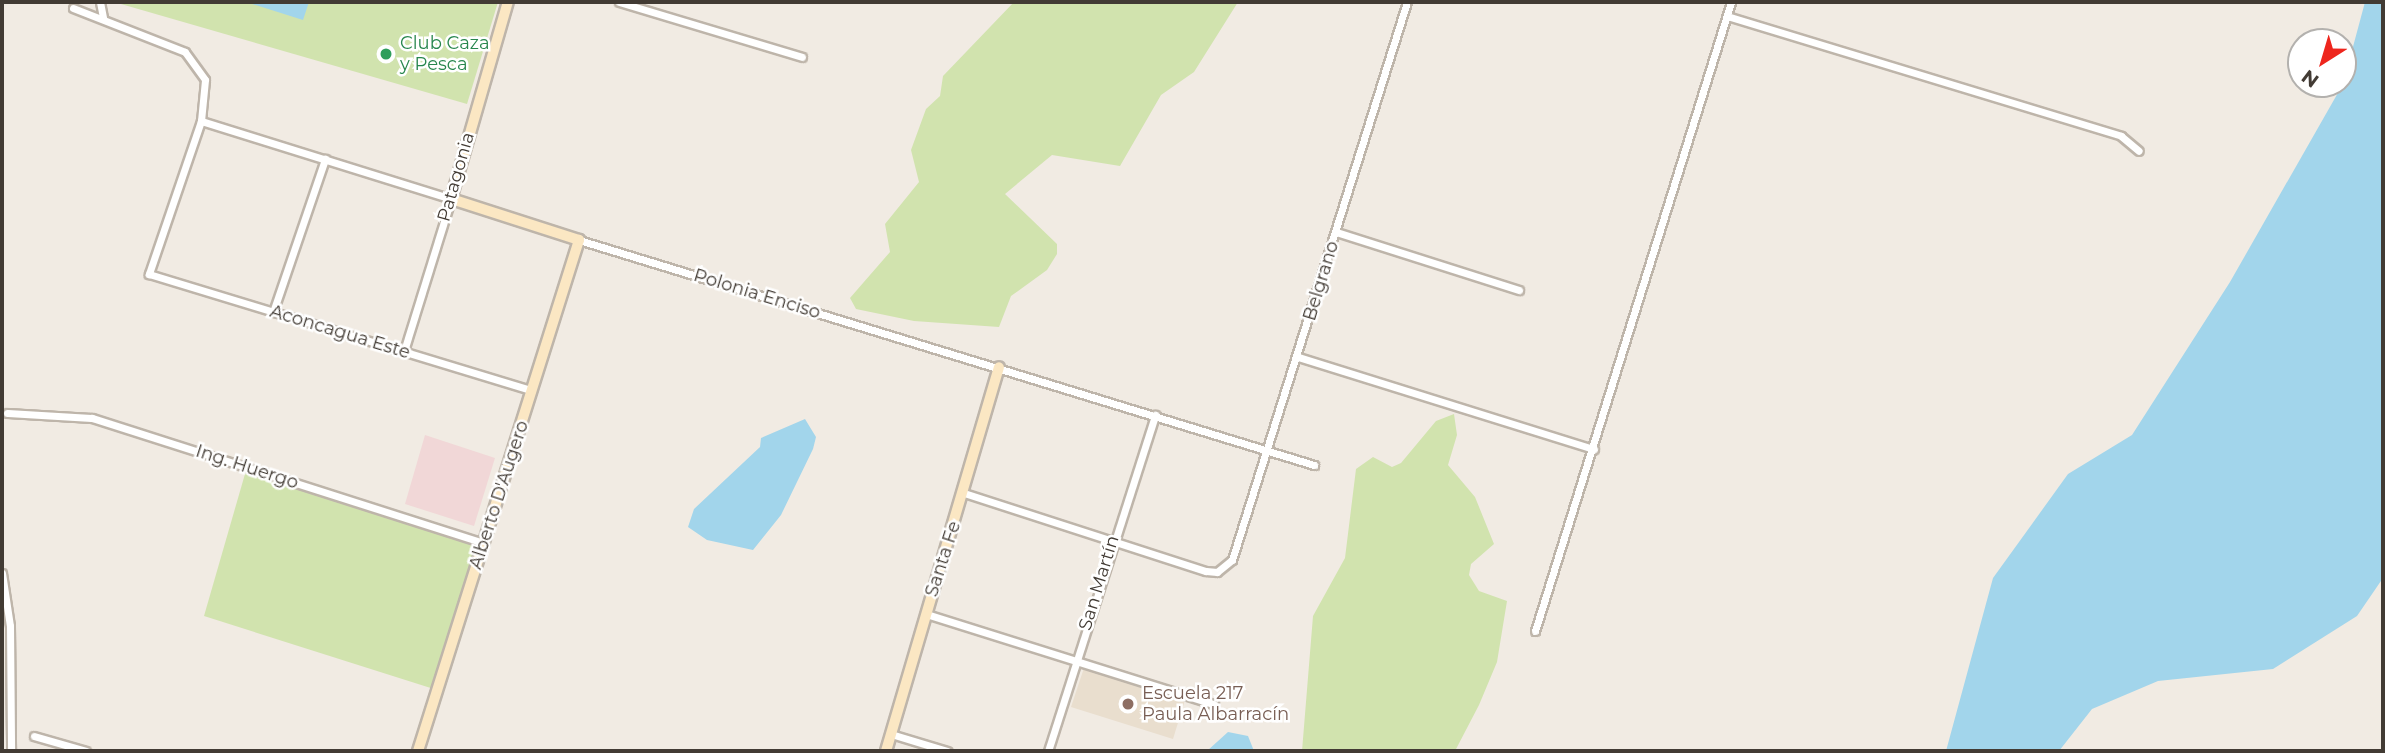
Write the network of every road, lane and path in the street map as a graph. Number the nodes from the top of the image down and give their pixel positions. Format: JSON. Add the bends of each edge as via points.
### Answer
{"nodes":[{"id":1,"x":100,"y":2,"type":"edge"},
{"id":2,"x":508,"y":2,"type":"edge"},
{"id":3,"x":619,"y":2,"type":"edge"},
{"id":4,"x":1407,"y":2,"type":"edge"},
{"id":5,"x":1731,"y":2,"type":"edge"},
{"id":6,"x":73,"y":8,"type":"dead end"},
{"id":7,"x":1727,"y":16,"type":"junction"},
{"id":8,"x":103,"y":18,"type":"junction"},
{"id":9,"x":802,"y":57,"type":"dead end"},
{"id":10,"x":201,"y":121,"type":"junction"},
{"id":11,"x":2139,"y":151,"type":"dead end"},
{"id":12,"x":325,"y":159,"type":"junction"},
{"id":13,"x":450,"y":200,"type":"junction"},
{"id":14,"x":1336,"y":232,"type":"junction"},
{"id":15,"x":579,"y":240,"type":"junction"},
{"id":16,"x":1519,"y":290,"type":"dead end"},
{"id":17,"x":273,"y":312,"type":"junction"},
{"id":18,"x":404,"y":351,"type":"junction"},
{"id":19,"x":1298,"y":357,"type":"junction"},
{"id":20,"x":999,"y":367,"type":"junction"},
{"id":21,"x":532,"y":390,"type":"junction"},
{"id":22,"x":7,"y":413,"type":"dead end"},
{"id":23,"x":1155,"y":415,"type":"junction"},
{"id":24,"x":1268,"y":449,"type":"junction"},
{"id":25,"x":1594,"y":449,"type":"junction"},
{"id":26,"x":1314,"y":465,"type":"dead end"},
{"id":27,"x":964,"y":493,"type":"junction"},
{"id":28,"x":1112,"y":540,"type":"junction"},
{"id":29,"x":484,"y":543,"type":"junction"},
{"id":30,"x":2,"y":573,"type":"edge"},
{"id":31,"x":926,"y":614,"type":"junction"},
{"id":32,"x":1535,"y":631,"type":"dead end"},
{"id":33,"x":1076,"y":659,"type":"junction"},
{"id":34,"x":1214,"y":704,"type":"dead end"},
{"id":35,"x":891,"y":734,"type":"junction"},
{"id":36,"x":34,"y":736,"type":"dead end"},
{"id":37,"x":11,"y":751,"type":"edge"},
{"id":38,"x":86,"y":751,"type":"edge"},
{"id":39,"x":418,"y":751,"type":"edge"},
{"id":40,"x":886,"y":751,"type":"edge"},
{"id":41,"x":947,"y":751,"type":"edge"},
{"id":42,"x":1048,"y":751,"type":"edge"}],
"edges":[{"from":1,"to":8,"type":"street"},
{"from":2,"to":13,"type":"main road","name":"Patagonia"},
{"from":3,"to":9,"type":"street"},
{"from":4,"to":14,"type":"street","name":"Belgrano"},
{"from":5,"to":7,"type":"street"},
{"from":6,"to":8,"type":"street"},
{"from":7,"to":11,"type":"street","via":[[2121,136]]},
{"from":7,"to":25,"type":"street"},
{"from":8,"to":10,"type":"street","via":[[185,52],[205,80]]},
{"from":10,"to":12,"type":"street","name":"Polonia Enciso"},
{"from":10,"to":17,"type":"street","name":"Aconcagua Este","via":[[149,274]]},
{"from":12,"to":13,"type":"street","name":"Polonia Enciso"},
{"from":12,"to":17,"type":"street"},
{"from":13,"to":15,"type":"main road","name":"Polonia Enciso"},
{"from":13,"to":18,"type":"street","name":"Patagonia"},
{"from":14,"to":16,"type":"street"},
{"from":14,"to":19,"type":"street","name":"Belgrano"},
{"from":15,"to":20,"type":"street","name":"Polonia Enciso"},
{"from":15,"to":21,"type":"main road","name":"Alberto D'Augero"},
{"from":17,"to":18,"type":"street","name":"Aconcagua Este"},
{"from":18,"to":21,"type":"street","name":"Aconcagua Este"},
{"from":19,"to":24,"type":"street","name":"Belgrano"},
{"from":19,"to":25,"type":"street"},
{"from":20,"to":23,"type":"street","name":"Polonia Enciso"},
{"from":20,"to":27,"type":"main road","name":"Santa Fe"},
{"from":21,"to":29,"type":"main road","name":"Alberto D'Augero"},
{"from":22,"to":29,"type":"street","name":"Ing. Huergo","via":[[92,418]]},
{"from":23,"to":24,"type":"street","name":"Polonia Enciso"},
{"from":23,"to":28,"type":"street","name":"San Martín"},
{"from":24,"to":26,"type":"street","name":"Polonia Enciso"},
{"from":24,"to":28,"type":"street","name":"Belgrano","via":[[1232,560],[1217,572]]},
{"from":25,"to":32,"type":"street"},
{"from":27,"to":28,"type":"street"},
{"from":27,"to":31,"type":"main road","name":"Santa Fe"},
{"from":28,"to":33,"type":"street","name":"San Martín"},
{"from":29,"to":39,"type":"main road","name":"Alberto D'Augero"},
{"from":30,"to":37,"type":"street","via":[[10,626]]},
{"from":31,"to":33,"type":"street"},
{"from":31,"to":35,"type":"main road","name":"Santa Fe"},
{"from":33,"to":34,"type":"street"},
{"from":33,"to":42,"type":"street","name":"San Martín"},
{"from":35,"to":40,"type":"main road","name":"Santa Fe"},
{"from":35,"to":41,"type":"street"},
{"from":36,"to":38,"type":"street"}]}
